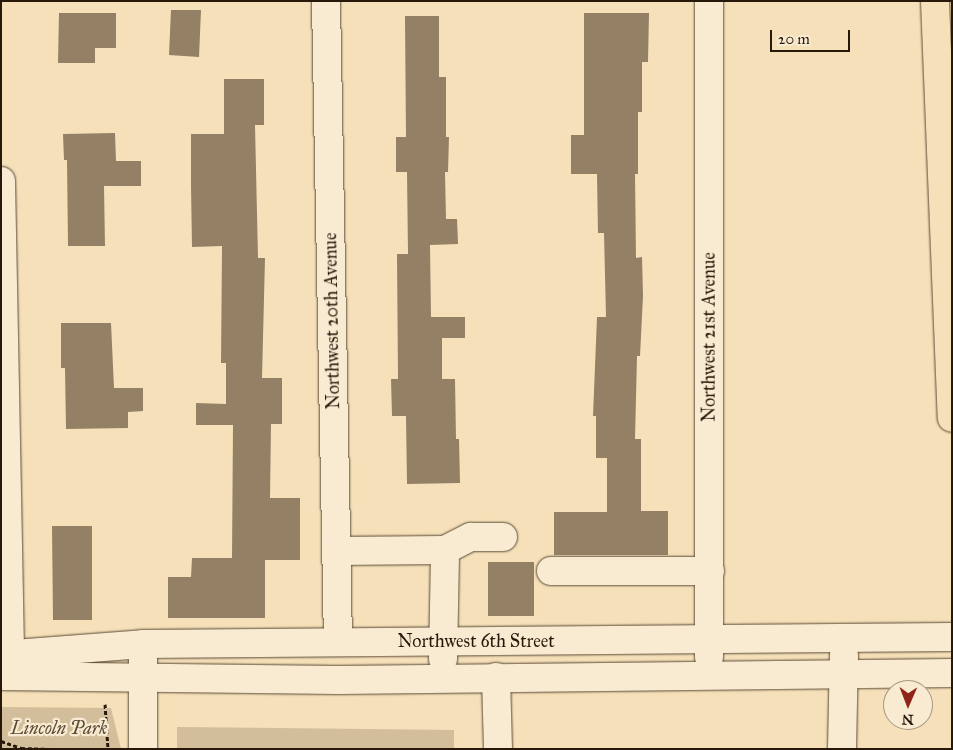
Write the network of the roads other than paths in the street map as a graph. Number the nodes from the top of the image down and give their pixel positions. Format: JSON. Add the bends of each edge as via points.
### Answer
{"nodes":[{"id":1,"x":326,"y":1,"type":"edge"},
{"id":2,"x":709,"y":1,"type":"edge"},
{"id":3,"x":925,"y":1,"type":"edge"},
{"id":4,"x":935,"y":1,"type":"edge"},
{"id":5,"x":937,"y":70,"type":"junction"},
{"id":6,"x":1,"y":181,"type":"edge"},
{"id":7,"x":952,"y":418,"type":"edge"},
{"id":8,"x":503,"y":538,"type":"dead end"},
{"id":9,"x":444,"y":550,"type":"junction"},
{"id":10,"x":336,"y":551,"type":"junction"},
{"id":11,"x":5,"y":553,"type":"edge"},
{"id":12,"x":551,"y":571,"type":"dead end"},
{"id":13,"x":710,"y":571,"type":"junction"},
{"id":14,"x":952,"y":637,"type":"edge"},
{"id":15,"x":844,"y":638,"type":"junction"},
{"id":16,"x":710,"y":640,"type":"junction"},
{"id":17,"x":338,"y":641,"type":"junction"},
{"id":18,"x":443,"y":641,"type":"junction"},
{"id":19,"x":143,"y":644,"type":"junction"},
{"id":20,"x":4,"y":662,"type":"edge"},
{"id":21,"x":708,"y":673,"type":"junction"},
{"id":22,"x":844,"y":673,"type":"junction"},
{"id":23,"x":952,"y":673,"type":"edge"},
{"id":24,"x":143,"y":676,"type":"junction"},
{"id":25,"x":496,"y":677,"type":"junction"},
{"id":26,"x":443,"y":678,"type":"junction"},
{"id":27,"x":144,"y":749,"type":"edge"},
{"id":28,"x":498,"y":749,"type":"edge"},
{"id":29,"x":842,"y":749,"type":"edge"}],
"edges":[{"from":1,"to":10,"type":"street","name":"Northwest 20th Avenue"},
{"from":2,"to":13,"type":"street","name":"Northwest 21st Avenue"},
{"from":3,"to":5,"type":"highway"},
{"from":4,"to":5,"type":"highway"},
{"from":5,"to":7,"type":"highway"},
{"from":6,"to":11,"type":"street"},
{"from":8,"to":9,"type":"street","via":[[471,537]]},
{"from":9,"to":10,"type":"street"},
{"from":9,"to":18,"type":"street"},
{"from":10,"to":17,"type":"street","name":"Northwest 20th Avenue"},
{"from":11,"to":20,"type":"street"},
{"from":12,"to":13,"type":"street"},
{"from":13,"to":16,"type":"street","name":"Northwest 21st Avenue"},
{"from":14,"to":15,"type":"street","name":"Northwest 6th Street"},
{"from":15,"to":16,"type":"street","name":"Northwest 6th Street"},
{"from":15,"to":22,"type":"street"},
{"from":16,"to":18,"type":"street","name":"Northwest 6th Street"},
{"from":16,"to":21,"type":"street","name":"Northwest 21st Avenue"},
{"from":17,"to":18,"type":"street","name":"Northwest 6th Street"},
{"from":17,"to":19,"type":"street","name":"Northwest 6th Street"},
{"from":18,"to":26,"type":"street"},
{"from":19,"to":20,"type":"street","name":"Northwest 6th Street"},
{"from":19,"to":24,"type":"street"},
{"from":20,"to":24,"type":"street","name":"Northwest 6th Street"},
{"from":21,"to":22,"type":"street","name":"Northwest 6th Street"},
{"from":21,"to":25,"type":"street","name":"Northwest 6th Street"},
{"from":22,"to":23,"type":"street","name":"Northwest 6th Street"},
{"from":22,"to":29,"type":"street"},
{"from":24,"to":26,"type":"street","name":"Northwest 6th Street"},
{"from":24,"to":27,"type":"street"},
{"from":25,"to":26,"type":"street","name":"Northwest 6th Street"},
{"from":25,"to":28,"type":"street"}]}
